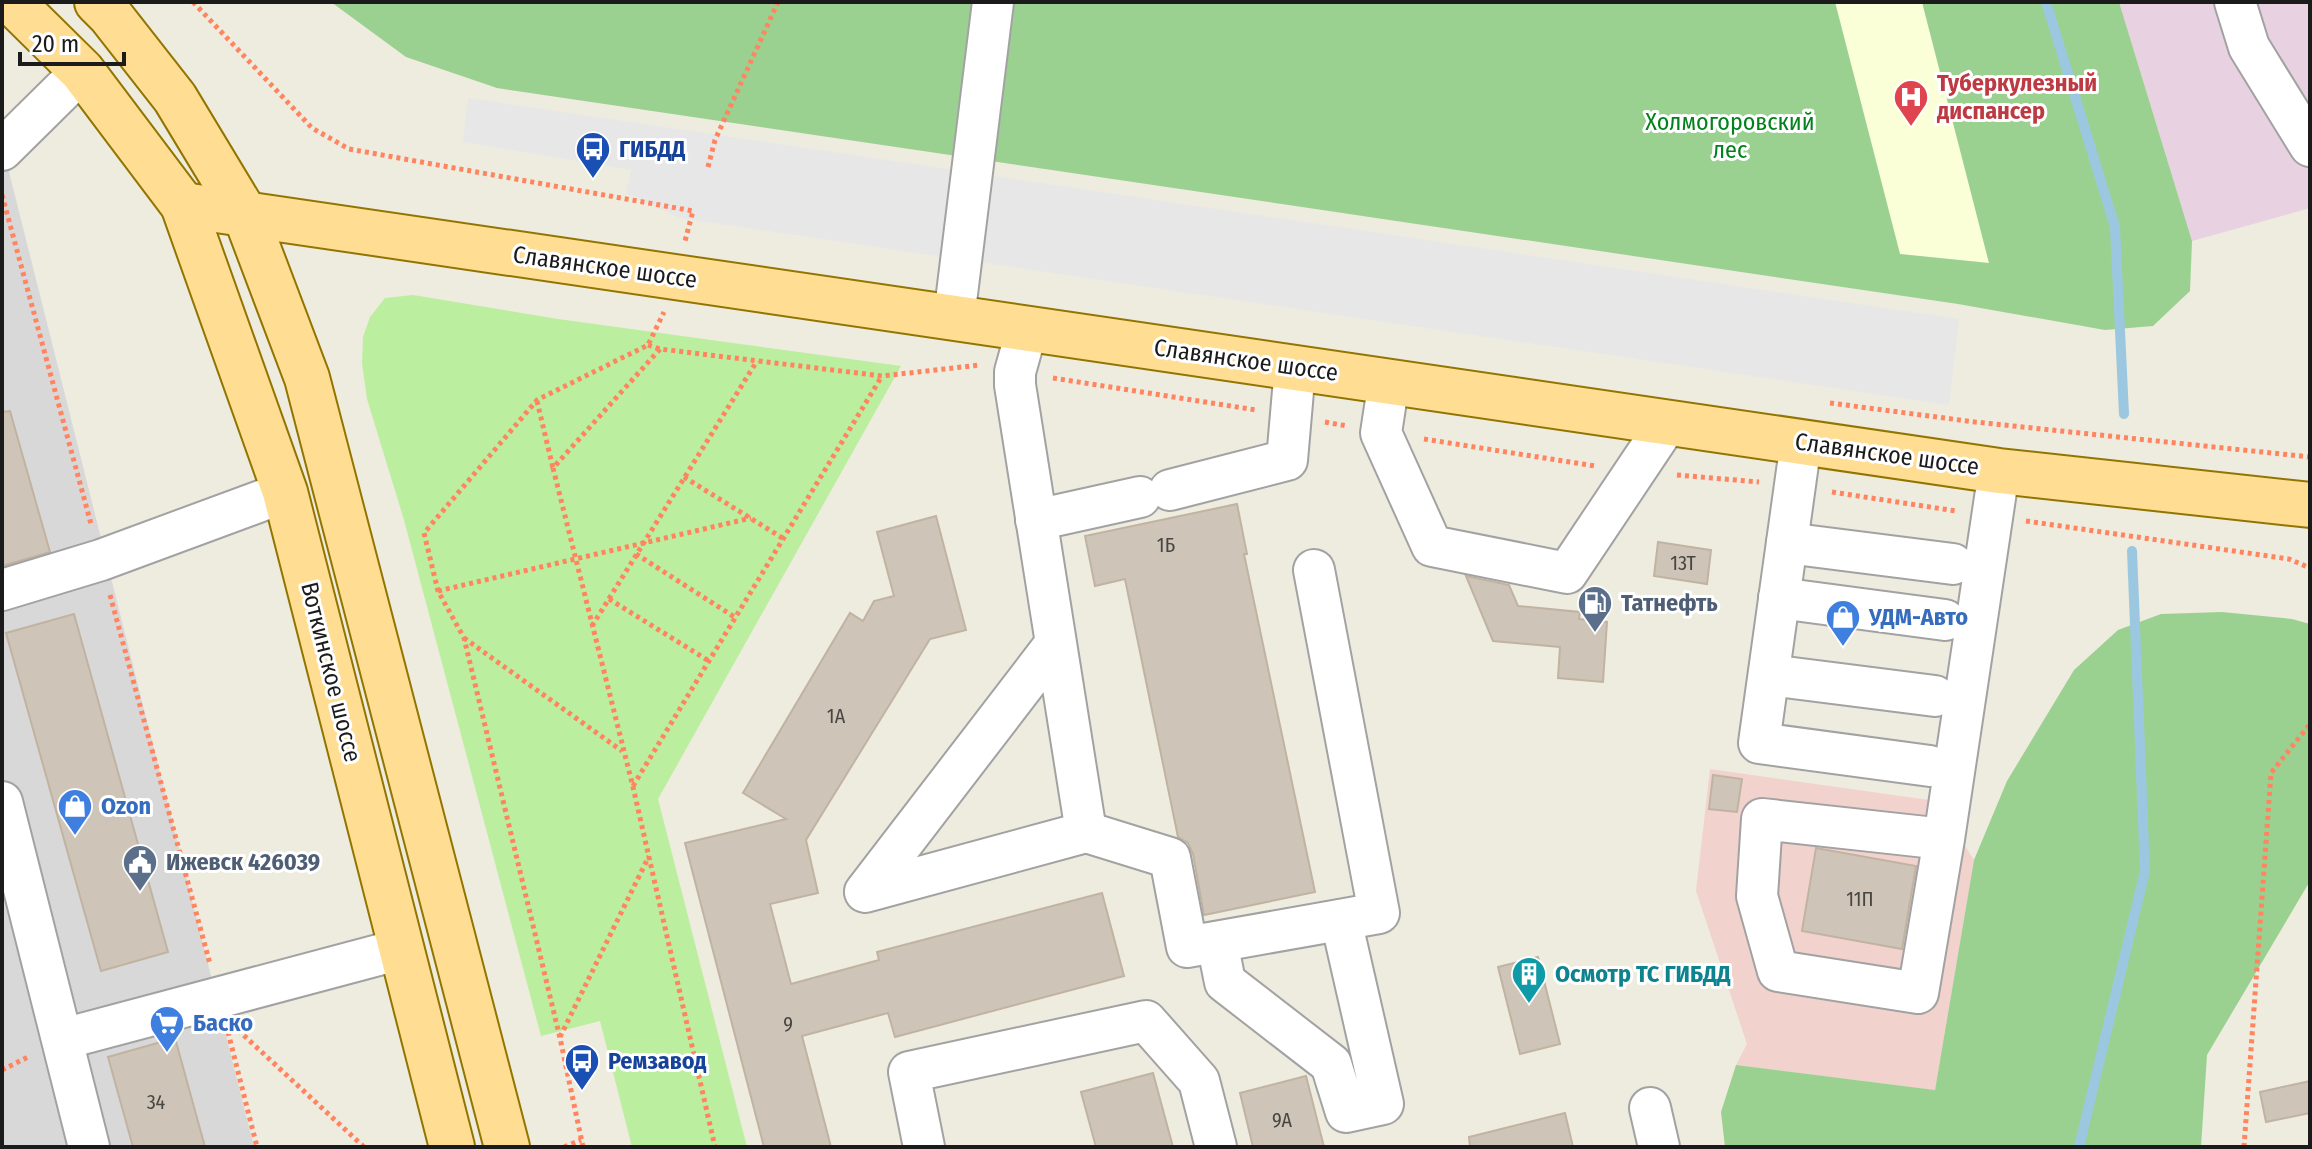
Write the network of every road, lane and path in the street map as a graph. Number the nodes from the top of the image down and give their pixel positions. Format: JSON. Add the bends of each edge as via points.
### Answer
{"nodes":[{"id":1,"x":12,"y":2,"type":"edge"},
{"id":2,"x":97,"y":2,"type":"edge"},
{"id":3,"x":193,"y":2,"type":"edge"},
{"id":4,"x":778,"y":2,"type":"edge"},
{"id":5,"x":993,"y":2,"type":"edge"},
{"id":6,"x":2235,"y":2,"type":"edge"},
{"id":7,"x":82,"y":71,"type":"junction"},
{"id":8,"x":2310,"y":146,"type":"edge"},
{"id":9,"x":2,"y":150,"type":"edge"},
{"id":10,"x":708,"y":167,"type":"dead end"},
{"id":11,"x":2,"y":195,"type":"edge"},
{"id":12,"x":183,"y":205,"type":"junction"},
{"id":13,"x":693,"y":211,"type":"dead end"},
{"id":14,"x":245,"y":214,"type":"junction"},
{"id":15,"x":664,"y":314,"type":"dead end"},
{"id":16,"x":954,"y":318,"type":"junction"},
{"id":17,"x":1027,"y":329,"type":"junction"},
{"id":18,"x":648,"y":345,"type":"junction"},
{"id":19,"x":660,"y":349,"type":"junction"},
{"id":20,"x":757,"y":361,"type":"junction"},
{"id":21,"x":1295,"y":368,"type":"junction"},
{"id":22,"x":1015,"y":372,"type":"junction"},
{"id":23,"x":882,"y":376,"type":"junction"},
{"id":24,"x":1389,"y":381,"type":"junction"},
{"id":25,"x":537,"y":400,"type":"junction"},
{"id":26,"x":1290,"y":415,"type":"junction"},
{"id":27,"x":1668,"y":422,"type":"junction"},
{"id":28,"x":1381,"y":433,"type":"junction"},
{"id":29,"x":1801,"y":442,"type":"junction"},
{"id":30,"x":553,"y":468,"type":"junction"},
{"id":31,"x":1999,"y":471,"type":"junction"},
{"id":32,"x":1635,"y":472,"type":"junction"},
{"id":33,"x":684,"y":477,"type":"junction"},
{"id":34,"x":1795,"y":487,"type":"junction"},
{"id":35,"x":285,"y":492,"type":"junction"},
{"id":36,"x":2310,"y":505,"type":"edge"},
{"id":37,"x":1993,"y":516,"type":"junction"},
{"id":38,"x":751,"y":518,"type":"junction"},
{"id":39,"x":1036,"y":520,"type":"junction"},
{"id":40,"x":784,"y":539,"type":"junction"},
{"id":41,"x":1787,"y":543,"type":"junction"},
{"id":42,"x":643,"y":544,"type":"junction"},
{"id":43,"x":636,"y":554,"type":"junction"},
{"id":44,"x":574,"y":559,"type":"junction"},
{"id":45,"x":101,"y":560,"type":"junction"},
{"id":46,"x":1953,"y":564,"type":"dead end"},
{"id":47,"x":2310,"y":568,"type":"edge"},
{"id":48,"x":1314,"y":570,"type":"dead end"},
{"id":49,"x":2,"y":590,"type":"edge"},
{"id":50,"x":438,"y":591,"type":"junction"},
{"id":51,"x":1779,"y":598,"type":"junction"},
{"id":52,"x":609,"y":599,"type":"junction"},
{"id":53,"x":736,"y":618,"type":"junction"},
{"id":54,"x":1945,"y":620,"type":"dead end"},
{"id":55,"x":591,"y":627,"type":"junction"},
{"id":56,"x":464,"y":638,"type":"junction"},
{"id":57,"x":1056,"y":643,"type":"junction"},
{"id":58,"x":709,"y":661,"type":"junction"},
{"id":59,"x":1769,"y":675,"type":"junction"},
{"id":60,"x":1935,"y":696,"type":"dead end"},
{"id":61,"x":2310,"y":724,"type":"edge"},
{"id":62,"x":624,"y":752,"type":"junction"},
{"id":63,"x":1930,"y":766,"type":"dead end"},
{"id":64,"x":633,"y":787,"type":"junction"},
{"id":65,"x":2,"y":802,"type":"edge"},
{"id":66,"x":1086,"y":832,"type":"junction"},
{"id":67,"x":1944,"y":839,"type":"junction"},
{"id":68,"x":649,"y":856,"type":"junction"},
{"id":69,"x":1341,"y":920,"type":"junction"},
{"id":70,"x":1217,"y":942,"type":"junction"},
{"id":71,"x":401,"y":949,"type":"junction"},
{"id":72,"x":222,"y":1007,"type":"junction"},
{"id":73,"x":560,"y":1038,"type":"junction"},
{"id":74,"x":63,"y":1039,"type":"junction"},
{"id":75,"x":1650,"y":1108,"type":"dead end"},
{"id":76,"x":582,"y":1144,"type":"edge"},
{"id":77,"x":89,"y":1147,"type":"edge"},
{"id":78,"x":257,"y":1147,"type":"edge"},
{"id":79,"x":364,"y":1147,"type":"edge"},
{"id":80,"x":452,"y":1147,"type":"edge"},
{"id":81,"x":507,"y":1147,"type":"edge"},
{"id":82,"x":564,"y":1147,"type":"edge"},
{"id":83,"x":715,"y":1147,"type":"edge"},
{"id":84,"x":924,"y":1147,"type":"edge"},
{"id":85,"x":1216,"y":1147,"type":"edge"},
{"id":86,"x":1659,"y":1147,"type":"edge"},
{"id":87,"x":2244,"y":1147,"type":"edge"}],
"edges":[{"from":1,"to":7,"type":"main road","name":"Воткинское шоссе"},
{"from":2,"to":14,"type":"main road","name":"Воткинское шоссе","via":[[175,98]]},
{"from":3,"to":13,"type":"path","via":[[312,128],[349,149]]},
{"from":4,"to":10,"type":"path","via":[[715,140]]},
{"from":5,"to":16,"type":"lane"},
{"from":6,"to":8,"type":"lane","via":[[2249,47]]},
{"from":7,"to":9,"type":"lane"},
{"from":7,"to":12,"type":"main road","name":"Воткинское шоссе"},
{"from":11,"to":45,"type":"path"},
{"from":12,"to":14,"type":"main road","name":"Славянское шоссе"},
{"from":12,"to":35,"type":"main road","name":"Воткинское шоссе"},
{"from":14,"to":16,"type":"main road","name":"Славянское шоссе"},
{"from":14,"to":81,"type":"main road","name":"Воткинское шоссе","via":[[307,378]]},
{"from":15,"to":18,"type":"path"},
{"from":16,"to":17,"type":"main road","name":"Славянское шоссе"},
{"from":17,"to":21,"type":"main road","name":"Славянское шоссе"},
{"from":17,"to":22,"type":"lane"},
{"from":18,"to":19,"type":"path"},
{"from":18,"to":25,"type":"path"},
{"from":19,"to":20,"type":"path"},
{"from":19,"to":30,"type":"path"},
{"from":20,"to":23,"type":"path"},
{"from":20,"to":33,"type":"path"},
{"from":21,"to":24,"type":"main road","name":"Славянское шоссе"},
{"from":21,"to":26,"type":"lane"},
{"from":22,"to":23,"type":"path","via":[[975,364]]},
{"from":22,"to":26,"type":"path"},
{"from":22,"to":39,"type":"lane"},
{"from":23,"to":40,"type":"path"},
{"from":24,"to":27,"type":"main road","name":"Славянское шоссе"},
{"from":24,"to":28,"type":"lane"},
{"from":25,"to":30,"type":"path"},
{"from":25,"to":50,"type":"path","via":[[424,533]]},
{"from":26,"to":28,"type":"path"},
{"from":26,"to":39,"type":"lane","via":[[1287,460]]},
{"from":27,"to":29,"type":"main road","name":"Славянское шоссе"},
{"from":27,"to":32,"type":"lane"},
{"from":28,"to":32,"type":"path"},
{"from":28,"to":32,"type":"lane","via":[[1432,546],[1567,573]]},
{"from":29,"to":31,"type":"main road","name":"Славянское шоссе"},
{"from":29,"to":34,"type":"lane"},
{"from":30,"to":44,"type":"path"},
{"from":31,"to":36,"type":"main road","name":"Славянское шоссе"},
{"from":31,"to":37,"type":"lane"},
{"from":32,"to":34,"type":"path"},
{"from":33,"to":38,"type":"path"},
{"from":33,"to":42,"type":"path"},
{"from":34,"to":37,"type":"path"},
{"from":34,"to":41,"type":"lane"},
{"from":35,"to":45,"type":"lane"},
{"from":35,"to":71,"type":"main road","name":"Воткинское шоссе"},
{"from":37,"to":47,"type":"path","via":[[2289,559]]},
{"from":37,"to":67,"type":"lane"},
{"from":38,"to":40,"type":"path"},
{"from":38,"to":42,"type":"path"},
{"from":39,"to":57,"type":"lane"},
{"from":40,"to":53,"type":"path"},
{"from":41,"to":46,"type":"lane"},
{"from":41,"to":51,"type":"lane"},
{"from":42,"to":43,"type":"path"},
{"from":42,"to":44,"type":"path"},
{"from":43,"to":52,"type":"path"},
{"from":43,"to":53,"type":"path"},
{"from":44,"to":50,"type":"path"},
{"from":44,"to":55,"type":"path"},
{"from":45,"to":49,"type":"lane"},
{"from":45,"to":72,"type":"path"},
{"from":48,"to":69,"type":"lane","via":[[1379,913]]},
{"from":50,"to":56,"type":"path"},
{"from":51,"to":54,"type":"lane"},
{"from":51,"to":59,"type":"lane"},
{"from":52,"to":55,"type":"path"},
{"from":52,"to":58,"type":"path"},
{"from":53,"to":58,"type":"path"},
{"from":55,"to":62,"type":"path"},
{"from":56,"to":62,"type":"path"},
{"from":56,"to":73,"type":"path"},
{"from":57,"to":66,"type":"lane"},
{"from":57,"to":66,"type":"lane","via":[[865,892]]},
{"from":58,"to":64,"type":"path"},
{"from":59,"to":60,"type":"lane"},
{"from":59,"to":63,"type":"lane","via":[[1759,743]]},
{"from":61,"to":87,"type":"path","via":[[2271,773]]},
{"from":62,"to":64,"type":"path"},
{"from":64,"to":68,"type":"path"},
{"from":65,"to":74,"type":"lane"},
{"from":66,"to":70,"type":"lane","via":[[1170,858],[1187,947]]},
{"from":67,"to":67,"type":"lane","via":[[1918,993],[1778,971],[1757,896],[1762,819]]},
{"from":68,"to":73,"type":"path"},
{"from":68,"to":83,"type":"path"},
{"from":69,"to":70,"type":"lane"},
{"from":69,"to":70,"type":"lane","via":[[1383,1104],[1346,1112],[1331,1064],[1225,982]]},
{"from":71,"to":72,"type":"lane"},
{"from":71,"to":80,"type":"main road","name":"Воткинское шоссе"},
{"from":72,"to":74,"type":"lane"},
{"from":72,"to":78,"type":"path"},
{"from":72,"to":79,"type":"path"},
{"from":73,"to":76,"type":"path"},
{"from":74,"to":77,"type":"lane"},
{"from":75,"to":86,"type":"lane"},
{"from":76,"to":82,"type":"path"},
{"from":84,"to":85,"type":"lane","via":[[909,1072],[1146,1021],[1199,1081]]}]}
